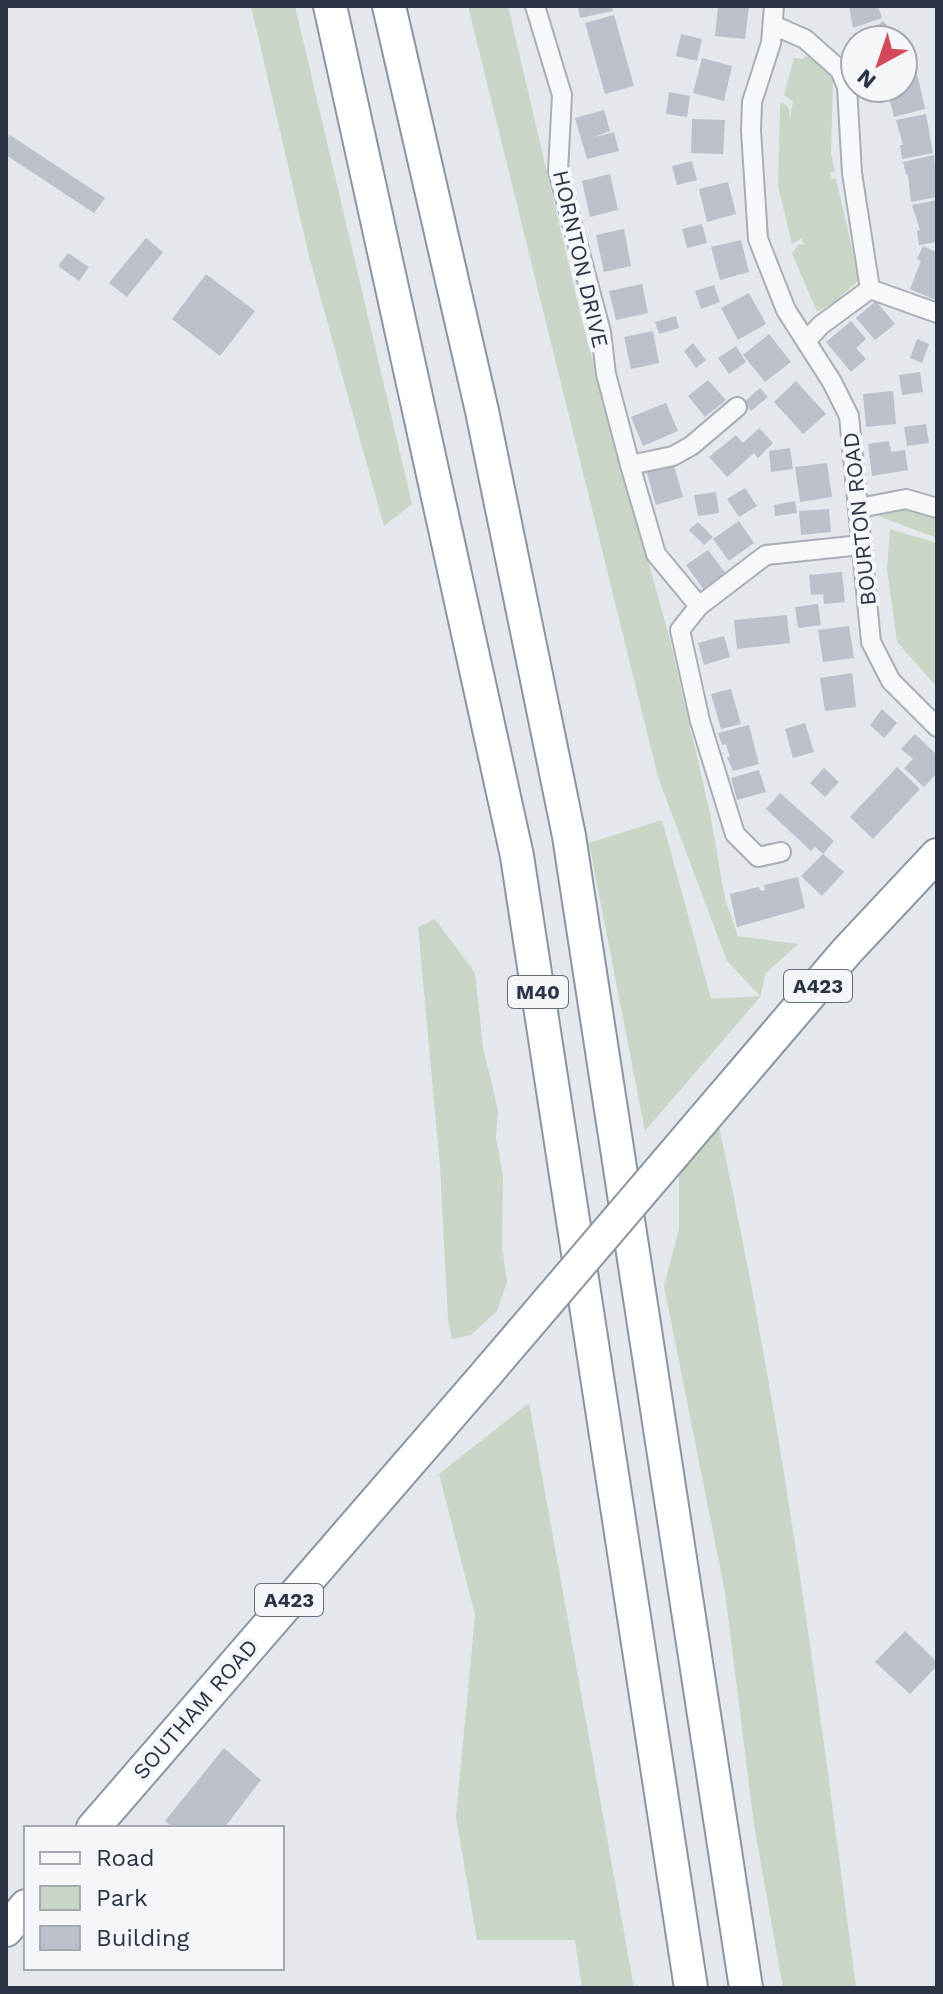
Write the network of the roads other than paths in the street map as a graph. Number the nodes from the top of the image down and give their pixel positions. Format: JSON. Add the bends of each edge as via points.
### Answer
{"nodes":[{"id":1,"x":330,"y":6,"type":"edge"},
{"id":2,"x":389,"y":6,"type":"edge"},
{"id":3,"x":535,"y":6,"type":"edge"},
{"id":4,"x":774,"y":15,"type":"edge"},
{"id":5,"x":870,"y":289,"type":"junction"},
{"id":6,"x":937,"y":313,"type":"edge"},
{"id":7,"x":806,"y":341,"type":"junction"},
{"id":8,"x":737,"y":407,"type":"dead end"},
{"id":9,"x":630,"y":465,"type":"junction"},
{"id":10,"x":859,"y":508,"type":"junction"},
{"id":11,"x":937,"y":508,"type":"edge"},
{"id":12,"x":861,"y":545,"type":"junction"},
{"id":13,"x":699,"y":606,"type":"junction"},
{"id":14,"x":937,"y":727,"type":"edge"},
{"id":15,"x":781,"y":852,"type":"dead end"},
{"id":16,"x":937,"y":855,"type":"edge"},
{"id":17,"x":95,"y":1826,"type":"edge"},
{"id":18,"x":24,"y":1908,"type":"edge"},
{"id":19,"x":6,"y":1930,"type":"edge"},
{"id":20,"x":691,"y":1988,"type":"edge"},
{"id":21,"x":746,"y":1988,"type":"edge"}],
"edges":[{"from":1,"to":20,"type":"highway","number":"M40","via":[[517,856]]},
{"from":2,"to":21,"type":"highway","number":"M40","via":[[482,411],[569,836]]},
{"from":3,"to":9,"type":"street","name":"HORNTON DRIVE","via":[[562,95],[558,171]]},
{"from":4,"to":5,"type":"street","name":"BOURTON ROAD","via":[[840,70],[847,87],[852,173]]},
{"from":4,"to":7,"type":"street","name":"BOURTON ROAD","via":[[752,102],[758,239],[786,310]]},
{"from":5,"to":6,"type":"street"},
{"from":5,"to":7,"type":"street"},
{"from":7,"to":10,"type":"street","name":"BOURTON ROAD","via":[[849,416]]},
{"from":8,"to":9,"type":"street","via":[[673,456]]},
{"from":9,"to":13,"type":"street","name":"HORNTON DRIVE","via":[[656,554]]},
{"from":10,"to":11,"type":"street","via":[[906,499]]},
{"from":10,"to":12,"type":"street","name":"BOURTON ROAD"},
{"from":12,"to":13,"type":"street","via":[[766,555]]},
{"from":12,"to":14,"type":"street","name":"BOURTON ROAD","via":[[871,642],[891,681]]},
{"from":13,"to":15,"type":"street","via":[[680,630],[700,721],[735,834],[758,857]]},
{"from":16,"to":17,"type":"highway","name":"SOUTHAM ROAD","number":"A423","bridge":true,"via":[[847,951]]},
{"from":18,"to":19,"type":"highway"}]}
